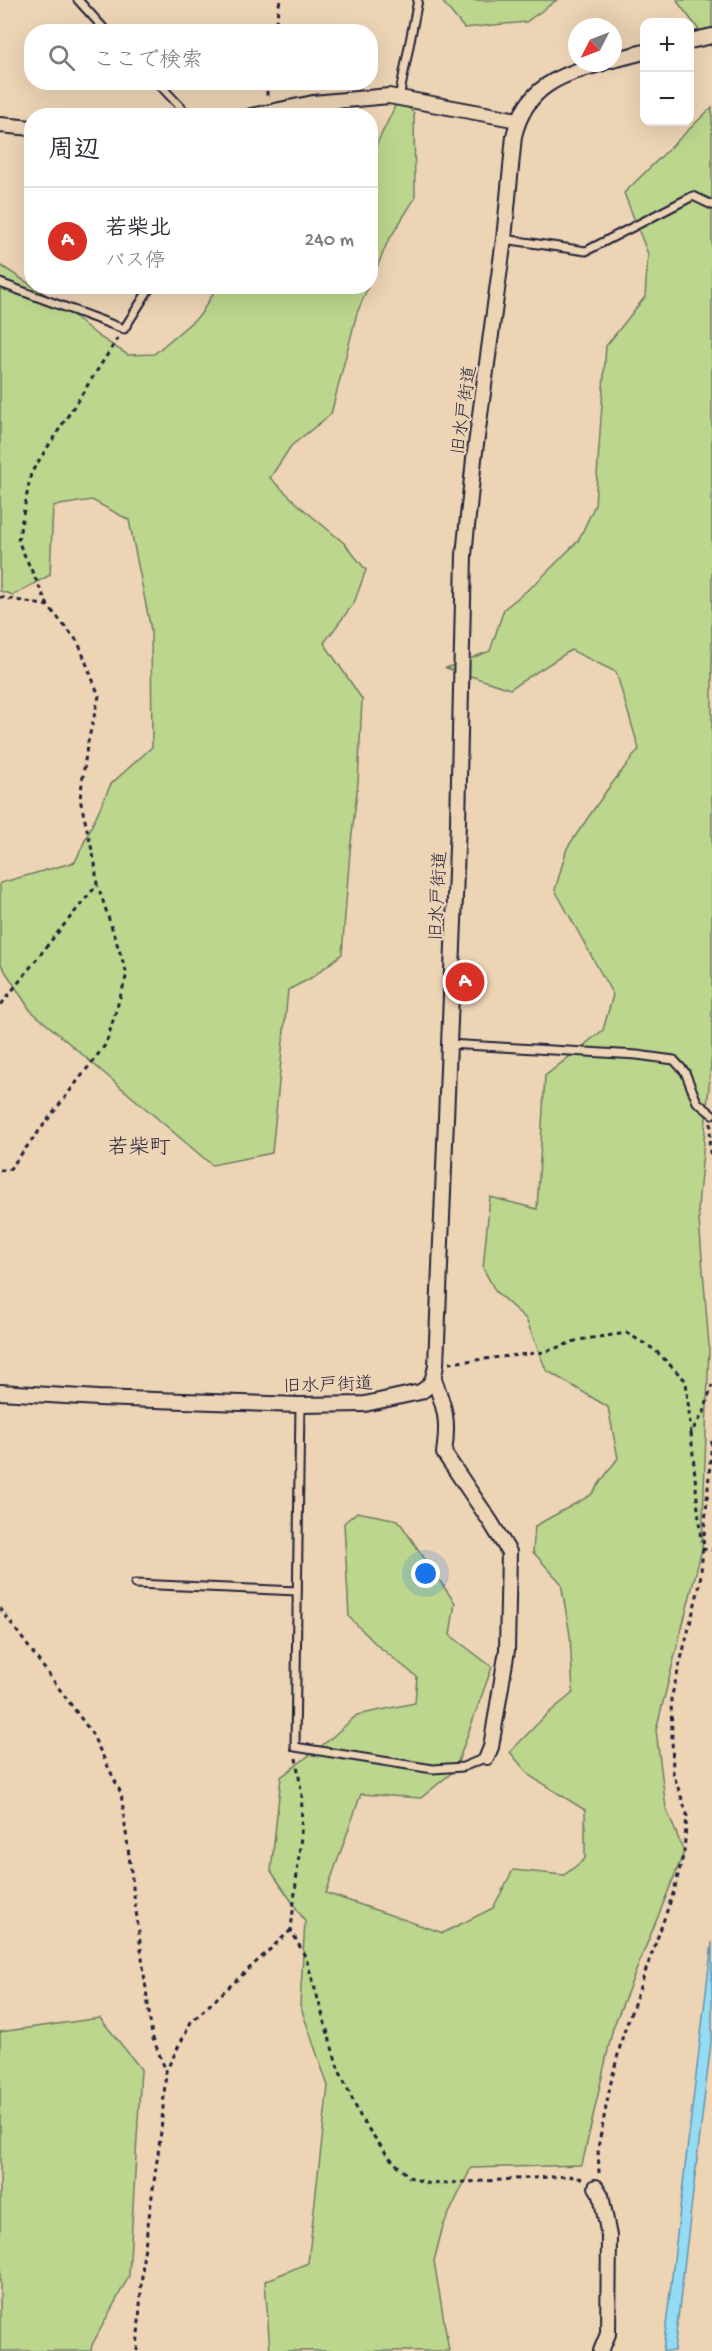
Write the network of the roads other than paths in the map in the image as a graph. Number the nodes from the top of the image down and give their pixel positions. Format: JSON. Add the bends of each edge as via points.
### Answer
{"nodes":[{"id":1,"x":78,"y":0,"type":"edge"},
{"id":2,"x":418,"y":0,"type":"edge"},
{"id":3,"x":100,"y":24,"type":"edge"},
{"id":4,"x":712,"y":36,"type":"edge"},
{"id":5,"x":694,"y":40,"type":"edge"},
{"id":6,"x":640,"y":53,"type":"edge"},
{"id":7,"x":622,"y":58,"type":"edge"},
{"id":8,"x":572,"y":72,"type":"edge"},
{"id":9,"x":165,"y":90,"type":"edge"},
{"id":10,"x":399,"y":98,"type":"junction"},
{"id":11,"x":181,"y":108,"type":"edge"},
{"id":12,"x":290,"y":108,"type":"edge"},
{"id":13,"x":518,"y":120,"type":"junction"},
{"id":14,"x":0,"y":125,"type":"edge"},
{"id":15,"x":24,"y":127,"type":"edge"},
{"id":16,"x":712,"y":205,"type":"edge"},
{"id":17,"x":504,"y":239,"type":"junction"},
{"id":18,"x":0,"y":283,"type":"edge"},
{"id":19,"x":24,"y":292,"type":"edge"},
{"id":20,"x":30,"y":294,"type":"edge"},
{"id":21,"x":146,"y":294,"type":"edge"},
{"id":22,"x":448,"y":1044,"type":"junction"},
{"id":23,"x":712,"y":1114,"type":"edge"},
{"id":24,"x":435,"y":1372,"type":"junction"},
{"id":25,"x":0,"y":1392,"type":"edge"},
{"id":26,"x":300,"y":1405,"type":"junction"},
{"id":27,"x":135,"y":1584,"type":"dead end"},
{"id":28,"x":297,"y":1591,"type":"junction"},
{"id":29,"x":487,"y":1757,"type":"joint"},
{"id":30,"x":596,"y":2187,"type":"road end"},
{"id":31,"x":601,"y":2351,"type":"edge"}],
"edges":[{"from":1,"to":3,"type":"lane"},
{"from":2,"to":10,"type":"lane"},
{"from":4,"to":5,"type":"street"},
{"from":6,"to":7,"type":"street"},
{"from":8,"to":13,"type":"street","name":"旧水戸街道","via":[[554,80],[531,99]]},
{"from":9,"to":11,"type":"lane"},
{"from":10,"to":12,"type":"street"},
{"from":10,"to":13,"type":"street"},
{"from":13,"to":17,"type":"street","name":"旧水戸街道"},
{"from":14,"to":15,"type":"street"},
{"from":16,"to":17,"type":"lane","via":[[693,196],[586,251]]},
{"from":17,"to":22,"type":"street","name":"旧水戸街道","via":[[464,555]]},
{"from":18,"to":19,"type":"lane"},
{"from":20,"to":21,"type":"lane","via":[[124,329]]},
{"from":22,"to":23,"type":"lane","via":[[674,1060],[685,1072],[697,1102]]},
{"from":22,"to":24,"type":"street","name":"旧水戸街道"},
{"from":24,"to":26,"type":"street","name":"旧水戸街道","via":[[427,1388],[420,1392],[365,1404]]},
{"from":24,"to":29,"type":"street","via":[[446,1412],[444,1453],[509,1552],[507,1650]]},
{"from":25,"to":26,"type":"street","name":"旧水戸街道"},
{"from":26,"to":28,"type":"lane"},
{"from":27,"to":28,"type":"lane"},
{"from":28,"to":29,"type":"lane","via":[[295,1747],[433,1769],[463,1767]]},
{"from":30,"to":31,"type":"street","via":[[609,2236],[608,2334]]}]}
